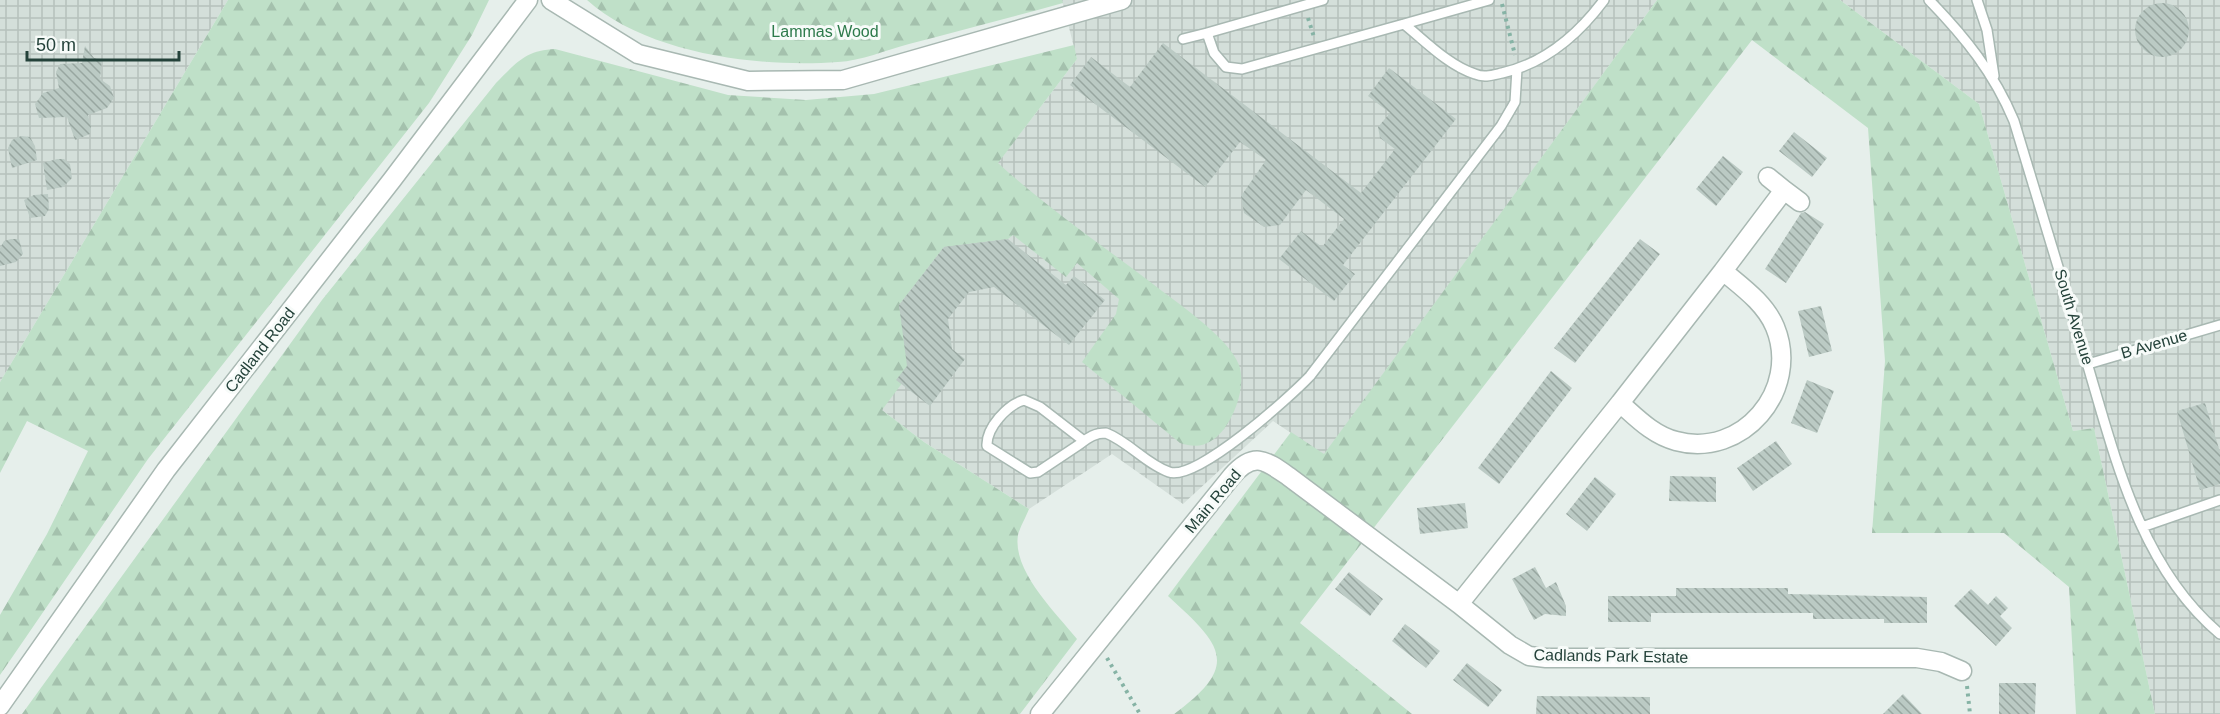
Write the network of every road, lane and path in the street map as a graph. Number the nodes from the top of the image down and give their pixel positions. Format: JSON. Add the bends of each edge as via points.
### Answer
{"nodes":[{"id":1,"x":528,"y":0,"type":"edge"},
{"id":2,"x":551,"y":0,"type":"edge"},
{"id":3,"x":1323,"y":0,"type":"edge"},
{"id":4,"x":1489,"y":0,"type":"edge"},
{"id":5,"x":1501,"y":0,"type":"edge"},
{"id":6,"x":1604,"y":0,"type":"edge"},
{"id":7,"x":1929,"y":0,"type":"edge"},
{"id":8,"x":1977,"y":0,"type":"edge"},
{"id":9,"x":1113,"y":1,"type":"edge"},
{"id":10,"x":1305,"y":5,"type":"junction"},
{"id":11,"x":1404,"y":24,"type":"junction"},
{"id":12,"x":1207,"y":33,"type":"junction"},
{"id":13,"x":1183,"y":39,"type":"dead end"},
{"id":14,"x":1317,"y":49,"type":"junction"},
{"id":15,"x":1521,"y":68,"type":"junction"},
{"id":16,"x":1995,"y":79,"type":"junction"},
{"id":17,"x":1768,"y":177,"type":"dead end"},
{"id":18,"x":1784,"y":190,"type":"junction"},
{"id":19,"x":1800,"y":201,"type":"dead end"},
{"id":20,"x":1723,"y":271,"type":"junction"},
{"id":21,"x":2220,"y":325,"type":"edge"},
{"id":22,"x":2088,"y":364,"type":"junction"},
{"id":23,"x":1620,"y":404,"type":"junction"},
{"id":24,"x":1084,"y":441,"type":"junction"},
{"id":25,"x":2220,"y":500,"type":"edge"},
{"id":26,"x":2142,"y":527,"type":"junction"},
{"id":27,"x":1459,"y":604,"type":"junction"},
{"id":28,"x":2220,"y":634,"type":"edge"},
{"id":29,"x":1098,"y":643,"type":"junction"},
{"id":30,"x":1962,"y":671,"type":"joint"},
{"id":31,"x":0,"y":706,"type":"edge"},
{"id":32,"x":1040,"y":714,"type":"edge"},
{"id":33,"x":1140,"y":714,"type":"edge"},
{"id":34,"x":1970,"y":714,"type":"edge"}],
"edges":[{"from":1,"to":31,"type":"street","name":"Cadland Road","via":[[166,470]]},
{"from":2,"to":9,"type":"street","via":[[638,54],[748,81],[843,80]]},
{"from":3,"to":10,"type":"lane"},
{"from":4,"to":11,"type":"lane"},
{"from":5,"to":15,"type":"path"},
{"from":6,"to":15,"type":"lane","via":[[1578,32]]},
{"from":7,"to":16,"type":"lane","name":"South Avenue","via":[[1971,44]]},
{"from":8,"to":16,"type":"lane","via":[[1987,30]]},
{"from":10,"to":12,"type":"lane"},
{"from":10,"to":14,"type":"path"},
{"from":11,"to":14,"type":"lane"},
{"from":11,"to":15,"type":"lane","via":[[1476,75]]},
{"from":12,"to":13,"type":"lane"},
{"from":12,"to":14,"type":"lane","via":[[1221,62],[1233,69]]},
{"from":15,"to":24,"type":"lane","via":[[1515,102],[1501,126],[1310,375],[1271,411],[1206,463],[1186,473],[1170,473],[1106,434],[1097,433]]},
{"from":16,"to":22,"type":"lane","name":"South Avenue","via":[[2014,121]]},
{"from":17,"to":18,"type":"street"},
{"from":18,"to":19,"type":"street"},
{"from":18,"to":20,"type":"street"},
{"from":20,"to":23,"type":"street"},
{"from":20,"to":23,"type":"street","via":[[1761,305],[1780,343],[1779,380],[1763,413],[1743,431],[1728,438],[1695,444],[1656,433]]},
{"from":21,"to":22,"type":"lane","name":"B Avenue"},
{"from":22,"to":26,"type":"lane","name":"South Avenue"},
{"from":23,"to":27,"type":"street"},
{"from":24,"to":24,"type":"lane","via":[[1038,472],[1030,473],[987,446],[991,430],[1009,408],[1024,400],[1040,407]]},
{"from":25,"to":26,"type":"lane"},
{"from":26,"to":28,"type":"lane","name":"South Avenue","via":[[2177,588]]},
{"from":27,"to":29,"type":"street","name":"Main Road","via":[[1273,466],[1256,459],[1232,476]]},
{"from":27,"to":30,"type":"street","name":"Cadlands Park Estate","via":[[1510,645],[1538,658],[1917,658]]},
{"from":29,"to":32,"type":"street","name":"Main Road"},
{"from":29,"to":33,"type":"path"},
{"from":30,"to":34,"type":"path","via":[[1970,696]]}]}
